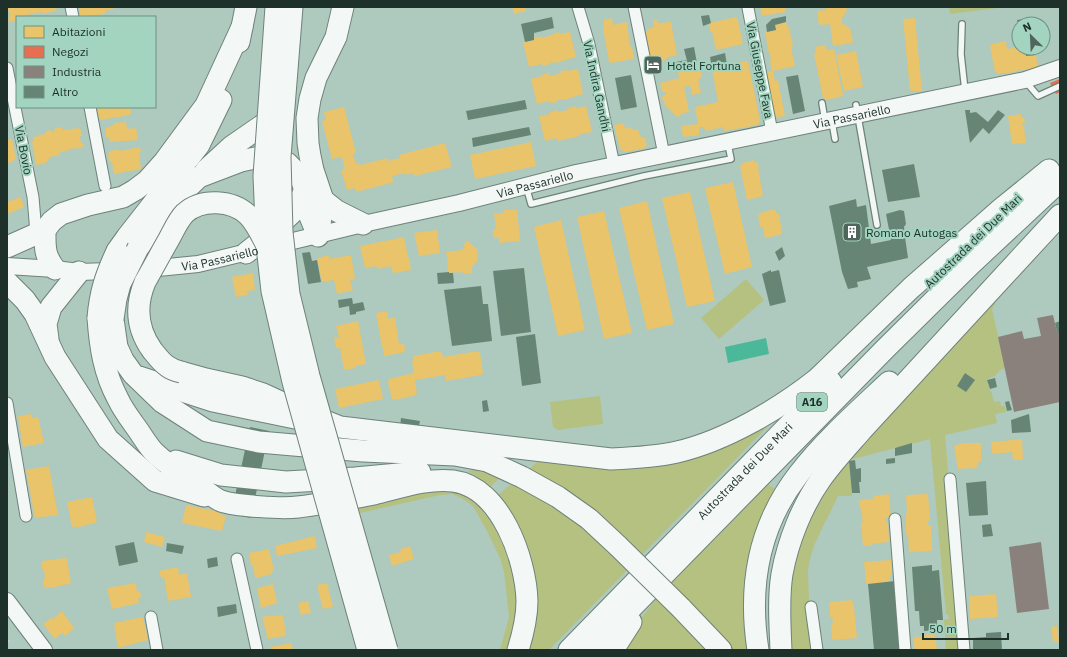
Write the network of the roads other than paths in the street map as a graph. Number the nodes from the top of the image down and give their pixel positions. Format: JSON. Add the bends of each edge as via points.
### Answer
{"nodes":[{"id":1,"x":246,"y":7,"type":"edge"},
{"id":2,"x":276,"y":7,"type":"edge"},
{"id":3,"x":292,"y":7,"type":"edge"},
{"id":4,"x":343,"y":7,"type":"edge"},
{"id":5,"x":578,"y":7,"type":"edge"},
{"id":6,"x":634,"y":7,"type":"edge"},
{"id":7,"x":748,"y":8,"type":"edge"},
{"id":8,"x":962,"y":24,"type":"dead end"},
{"id":9,"x":242,"y":27,"type":"junction"},
{"id":10,"x":7,"y":68,"type":"edge"},
{"id":11,"x":1060,"y":68,"type":"edge"},
{"id":12,"x":316,"y":78,"type":"junction"},
{"id":13,"x":1024,"y":80,"type":"junction"},
{"id":14,"x":1060,"y":86,"type":"edge"},
{"id":15,"x":965,"y":92,"type":"junction"},
{"id":16,"x":822,"y":103,"type":"dead end"},
{"id":17,"x":90,"y":108,"type":"edge"},
{"id":18,"x":857,"y":110,"type":"junction"},
{"id":19,"x":828,"y":121,"type":"junction"},
{"id":20,"x":772,"y":132,"type":"junction"},
{"id":21,"x":836,"y":139,"type":"dead end"},
{"id":22,"x":727,"y":142,"type":"junction"},
{"id":23,"x":664,"y":154,"type":"junction"},
{"id":24,"x":614,"y":165,"type":"junction"},
{"id":25,"x":1056,"y":170,"type":"edge"},
{"id":26,"x":199,"y":178,"type":"junction"},
{"id":27,"x":105,"y":186,"type":"dead end"},
{"id":28,"x":526,"y":186,"type":"junction"},
{"id":29,"x":305,"y":190,"type":"junction"},
{"id":30,"x":323,"y":200,"type":"junction"},
{"id":31,"x":1060,"y":215,"type":"edge"},
{"id":32,"x":363,"y":224,"type":"junction"},
{"id":33,"x":877,"y":225,"type":"dead end"},
{"id":34,"x":1046,"y":230,"type":"junction"},
{"id":35,"x":40,"y":231,"type":"junction"},
{"id":36,"x":318,"y":236,"type":"junction"},
{"id":37,"x":267,"y":246,"type":"junction"},
{"id":38,"x":7,"y":247,"type":"edge"},
{"id":39,"x":246,"y":253,"type":"junction"},
{"id":40,"x":7,"y":266,"type":"edge"},
{"id":41,"x":55,"y":269,"type":"junction"},
{"id":42,"x":79,"y":272,"type":"junction"},
{"id":43,"x":7,"y":282,"type":"edge"},
{"id":44,"x":106,"y":319,"type":"junction"},
{"id":45,"x":49,"y":345,"type":"junction"},
{"id":46,"x":885,"y":349,"type":"junction"},
{"id":47,"x":133,"y":374,"type":"junction"},
{"id":48,"x":7,"y":403,"type":"edge"},
{"id":49,"x":8,"y":414,"type":"edge"},
{"id":50,"x":340,"y":427,"type":"junction"},
{"id":51,"x":154,"y":453,"type":"junction"},
{"id":52,"x":500,"y":468,"type":"junction"},
{"id":53,"x":950,"y":479,"type":"dead end"},
{"id":54,"x":220,"y":501,"type":"junction"},
{"id":55,"x":26,"y":516,"type":"dead end"},
{"id":56,"x":895,"y":519,"type":"dead end"},
{"id":57,"x":237,"y":559,"type":"dead end"},
{"id":58,"x":7,"y":601,"type":"edge"},
{"id":59,"x":811,"y":607,"type":"dead end"},
{"id":60,"x":151,"y":618,"type":"dead end"},
{"id":61,"x":7,"y":620,"type":"edge"},
{"id":62,"x":781,"y":648,"type":"edge"},
{"id":63,"x":30,"y":650,"type":"edge"},
{"id":64,"x":44,"y":650,"type":"edge"},
{"id":65,"x":157,"y":650,"type":"edge"},
{"id":66,"x":257,"y":650,"type":"edge"},
{"id":67,"x":368,"y":650,"type":"edge"},
{"id":68,"x":387,"y":650,"type":"edge"},
{"id":69,"x":518,"y":650,"type":"edge"},
{"id":70,"x":569,"y":650,"type":"edge"},
{"id":71,"x":590,"y":650,"type":"edge"},
{"id":72,"x":613,"y":650,"type":"edge"},
{"id":73,"x":721,"y":650,"type":"edge"},
{"id":74,"x":758,"y":650,"type":"edge"},
{"id":75,"x":817,"y":650,"type":"edge"},
{"id":76,"x":905,"y":650,"type":"edge"},
{"id":77,"x":964,"y":650,"type":"edge"}],
"edges":[{"from":1,"to":9,"type":"highway"},
{"from":2,"to":37,"type":"highway","bridge":true,"via":[[264,176]]},
{"from":3,"to":68,"type":"highway","bridge":true,"via":[[280,157],[282,232],[289,294],[309,376]]},
{"from":4,"to":12,"type":"highway","via":[[336,37]]},
{"from":5,"to":24,"type":"street","name":"Via Indira Gandhi","via":[[589,44]]},
{"from":6,"to":23,"type":"street"},
{"from":7,"to":20,"type":"street","name":"Via Giuseppe Fava"},
{"from":8,"to":15,"type":"lane","via":[[961,54]]},
{"from":9,"to":35,"type":"highway","via":[[206,105],[147,181],[123,197],[61,214]]},
{"from":9,"to":44,"type":"highway","bridge":true,"via":[[234,70],[199,145],[117,251],[100,299]]},
{"from":10,"to":35,"type":"street","name":"Via Bovio"},
{"from":11,"to":13,"type":"street","name":"Via Passariello"},
{"from":12,"to":26,"type":"highway","via":[[305,94],[231,147]]},
{"from":12,"to":30,"type":"highway","via":[[308,112],[308,143]]},
{"from":13,"to":14,"type":"lane","via":[[1038,96]]},
{"from":13,"to":15,"type":"street","name":"Via Passariello"},
{"from":15,"to":18,"type":"street","name":"Via Passariello"},
{"from":16,"to":19,"type":"lane"},
{"from":17,"to":27,"type":"street"},
{"from":18,"to":19,"type":"street","name":"Via Passariello"},
{"from":18,"to":33,"type":"lane"},
{"from":19,"to":20,"type":"street","name":"Via Passariello"},
{"from":19,"to":21,"type":"lane"},
{"from":20,"to":22,"type":"street","name":"Via Passariello"},
{"from":22,"to":23,"type":"street","name":"Via Passariello"},
{"from":22,"to":28,"type":"lane","via":[[731,159],[644,176],[530,204]]},
{"from":23,"to":24,"type":"street","name":"Via Passariello"},
{"from":24,"to":28,"type":"street","name":"Via Passariello"},
{"from":25,"to":46,"type":"highway","name":"Autostrada dei Due Mari","number":"A16","via":[[971,264]]},
{"from":25,"to":50,"type":"highway","via":[[1001,209],[911,288],[818,379],[755,420],[700,445],[657,456],[611,459]]},
{"from":25,"to":70,"type":"highway","name":"Autostrada dei Due Mari","number":"A16","via":[[998,216],[918,294]]},
{"from":26,"to":29,"type":"highway","via":[[241,161],[270,157],[287,163],[300,176]]},
{"from":26,"to":44,"type":"highway","bridge":true,"via":[[173,202],[138,248]]},
{"from":28,"to":32,"type":"street","name":"Via Passariello"},
{"from":29,"to":36,"type":"highway","via":[[309,214]]},
{"from":29,"to":39,"type":"highway","via":[[294,210],[270,235]]},
{"from":30,"to":32,"type":"highway","via":[[337,211]]},
{"from":30,"to":36,"type":"highway"},
{"from":31,"to":34,"type":"highway"},
{"from":32,"to":36,"type":"street","name":"Via Passariello"},
{"from":34,"to":62,"type":"highway","via":[[862,430],[837,459],[808,500],[796,526],[782,575]]},
{"from":34,"to":74,"type":"highway","via":[[852,417],[798,476],[771,521],[759,555],[754,605]]},
{"from":35,"to":38,"type":"highway"},
{"from":35,"to":41,"type":"highway","via":[[49,260]]},
{"from":36,"to":39,"type":"street","name":"Via Passariello"},
{"from":37,"to":50,"type":"highway","bridge":true,"via":[[256,225],[243,211],[233,206],[205,204],[184,214],[141,291],[140,324],[145,340],[167,366],[206,380],[263,394]]},
{"from":37,"to":67,"type":"highway","bridge":true,"via":[[272,291],[292,382]]},
{"from":39,"to":42,"type":"street","name":"Via Passariello","via":[[198,264]]},
{"from":40,"to":41,"type":"street","name":"Via Passariello"},
{"from":41,"to":42,"type":"street","name":"Via Passariello"},
{"from":42,"to":45,"type":"highway","via":[[51,307],[46,324]]},
{"from":43,"to":45,"type":"highway","via":[[35,314]]},
{"from":44,"to":47,"type":"highway","via":[[123,360]]},
{"from":44,"to":51,"type":"highway","via":[[102,360],[110,384],[118,401]]},
{"from":45,"to":54,"type":"highway","via":[[108,439],[155,481]]},
{"from":46,"to":71,"type":"highway","name":"Autostrada dei Due Mari","number":"A16"},
{"from":46,"to":72,"type":"highway","via":[[751,498],[637,615]]},
{"from":47,"to":50,"type":"highway","via":[[213,401]]},
{"from":47,"to":52,"type":"highway","via":[[162,402],[207,431],[259,442],[363,451],[454,455],[487,461]]},
{"from":48,"to":49,"type":"street"},
{"from":49,"to":55,"type":"street"},
{"from":51,"to":52,"type":"highway","via":[[221,475],[286,482],[470,467]]},
{"from":51,"to":54,"type":"highway"},
{"from":52,"to":73,"type":"highway","bridge":true,"via":[[558,497],[589,519]]},
{"from":53,"to":77,"type":"street"},
{"from":54,"to":69,"type":"highway","via":[[249,506],[296,507],[421,483],[454,481],[466,484],[487,498],[507,527],[516,547],[527,602],[526,623]]},
{"from":56,"to":76,"type":"street"},
{"from":57,"to":66,"type":"street"},
{"from":58,"to":64,"type":"street"},
{"from":59,"to":75,"type":"street"},
{"from":60,"to":65,"type":"street"},
{"from":61,"to":63,"type":"street"}]}
